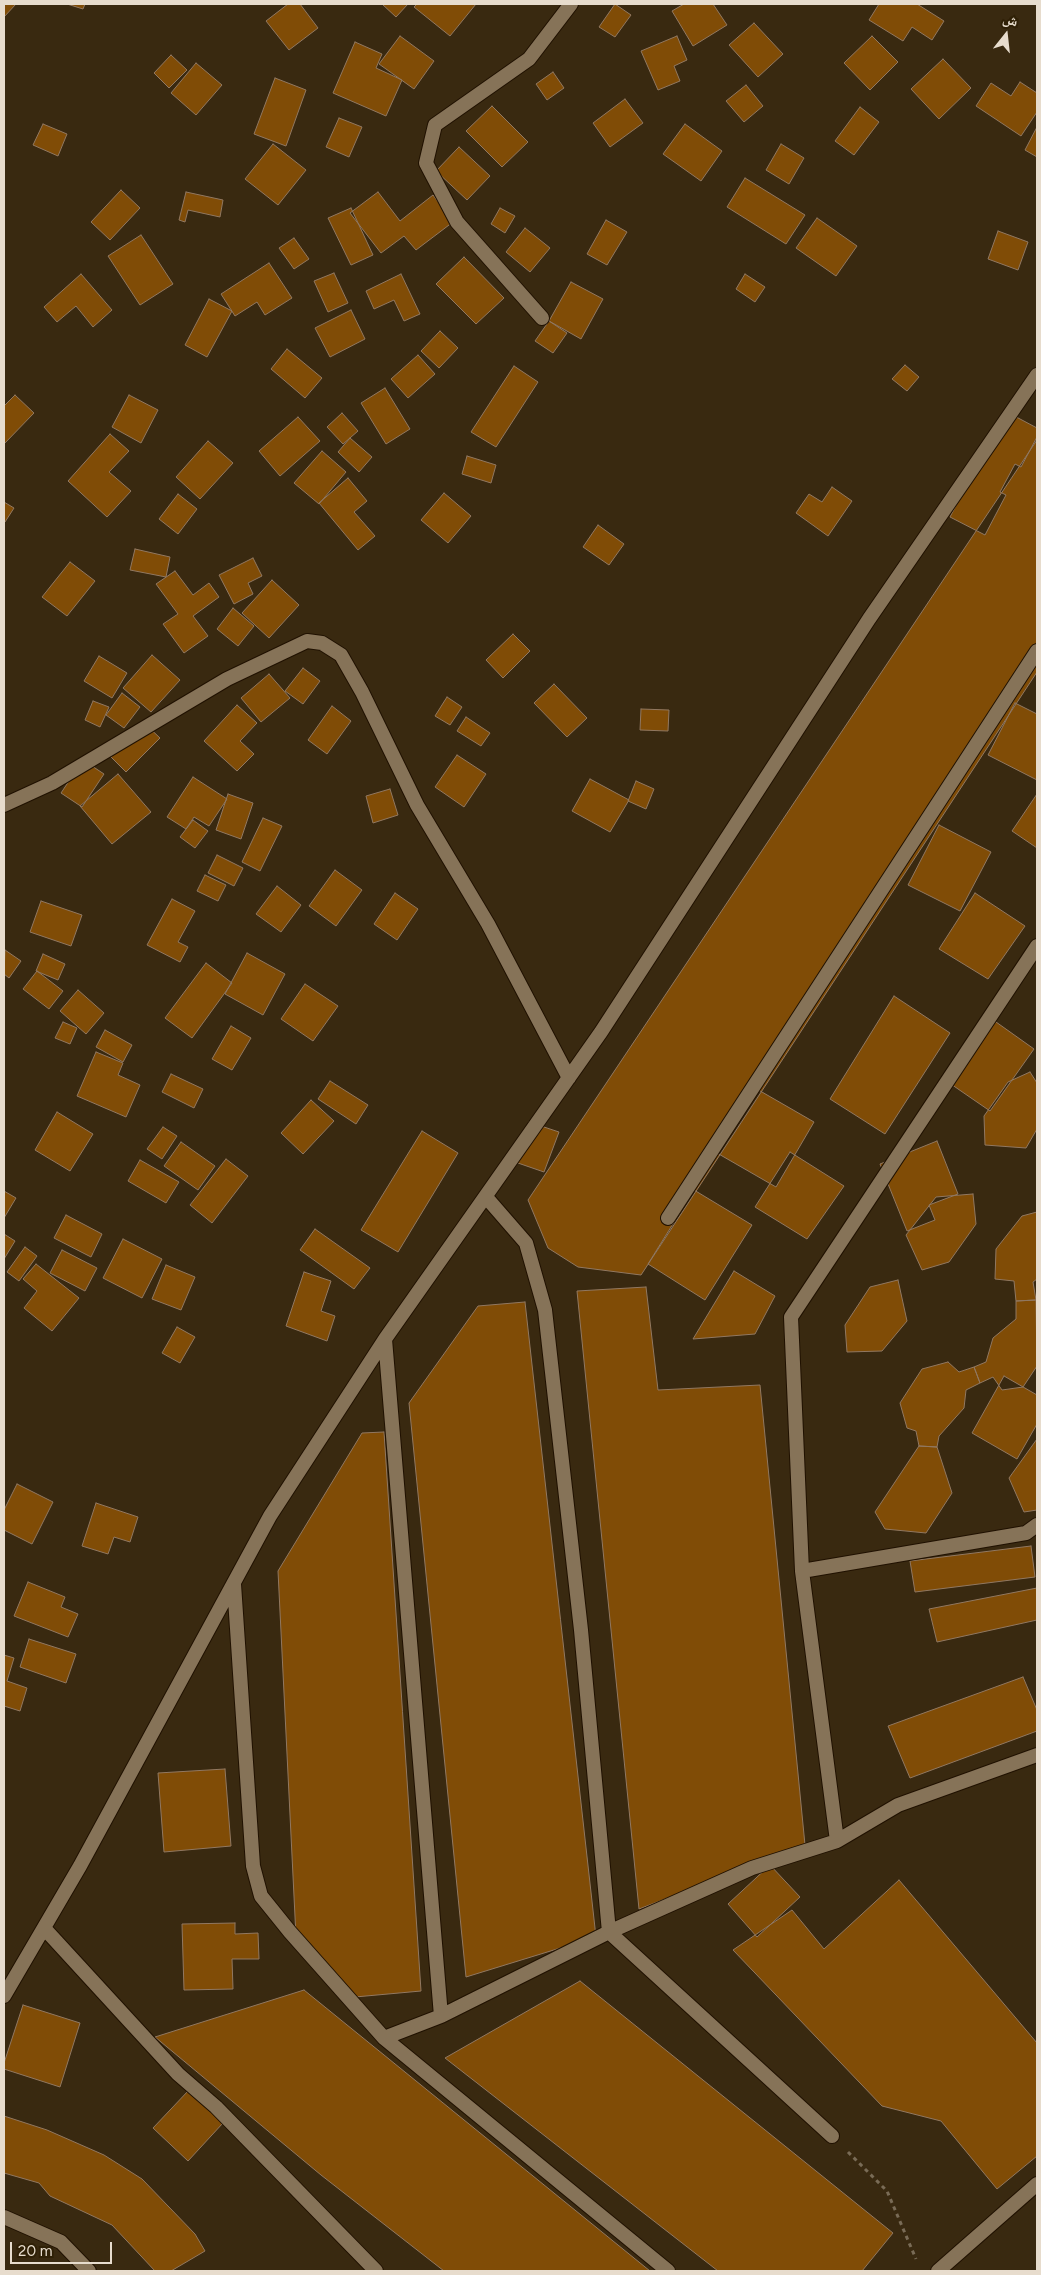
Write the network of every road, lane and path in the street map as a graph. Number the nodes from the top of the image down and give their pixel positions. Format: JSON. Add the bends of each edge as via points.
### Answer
{"nodes":[{"id":1,"x":571,"y":4,"type":"edge"},
{"id":2,"x":542,"y":318,"type":"dead end"},
{"id":3,"x":1037,"y":376,"type":"edge"},
{"id":4,"x":1037,"y":651,"type":"edge"},
{"id":5,"x":4,"y":805,"type":"edge"},
{"id":6,"x":1037,"y":946,"type":"edge"},
{"id":7,"x":569,"y":1078,"type":"junction"},
{"id":8,"x":486,"y":1198,"type":"junction"},
{"id":9,"x":668,"y":1218,"type":"dead end"},
{"id":10,"x":385,"y":1339,"type":"junction"},
{"id":11,"x":1037,"y":1525,"type":"edge"},
{"id":12,"x":802,"y":1572,"type":"junction"},
{"id":13,"x":234,"y":1584,"type":"junction"},
{"id":14,"x":1037,"y":1755,"type":"edge"},
{"id":15,"x":837,"y":1841,"type":"junction"},
{"id":16,"x":44,"y":1928,"type":"junction"},
{"id":17,"x":609,"y":1932,"type":"junction"},
{"id":18,"x":4,"y":1996,"type":"edge"},
{"id":19,"x":441,"y":2016,"type":"junction"},
{"id":20,"x":384,"y":2038,"type":"junction"},
{"id":21,"x":832,"y":2136,"type":"joint"},
{"id":22,"x":1037,"y":2184,"type":"edge"},
{"id":23,"x":4,"y":2217,"type":"edge"},
{"id":24,"x":917,"y":2262,"type":"dead end"},
{"id":25,"x":89,"y":2271,"type":"edge"},
{"id":26,"x":376,"y":2271,"type":"edge"},
{"id":27,"x":668,"y":2271,"type":"edge"},
{"id":28,"x":938,"y":2271,"type":"edge"}],
"edges":[{"from":1,"to":2,"type":"street","via":[[529,59],[435,125],[426,163],[457,222]]},
{"from":3,"to":7,"type":"street","via":[[869,619]]},
{"from":4,"to":9,"type":"street"},
{"from":5,"to":7,"type":"street","via":[[52,783],[227,679],[308,641],[322,643],[341,656],[362,692],[417,805],[488,924]]},
{"from":6,"to":12,"type":"street","via":[[791,1317]]},
{"from":7,"to":8,"type":"street"},
{"from":8,"to":10,"type":"street"},
{"from":8,"to":17,"type":"street","via":[[526,1243],[546,1310],[582,1639]]},
{"from":10,"to":13,"type":"street","via":[[270,1516]]},
{"from":10,"to":19,"type":"street"},
{"from":11,"to":12,"type":"street","via":[[1026,1533]]},
{"from":12,"to":15,"type":"street"},
{"from":13,"to":16,"type":"street"},
{"from":13,"to":20,"type":"street","via":[[253,1866],[261,1896]]},
{"from":14,"to":15,"type":"street","via":[[898,1805]]},
{"from":15,"to":17,"type":"street","via":[[752,1868]]},
{"from":16,"to":18,"type":"street"},
{"from":16,"to":26,"type":"street","via":[[178,2074],[216,2107]]},
{"from":17,"to":19,"type":"street"},
{"from":17,"to":21,"type":"street"},
{"from":19,"to":20,"type":"street"},
{"from":20,"to":27,"type":"street"},
{"from":21,"to":24,"type":"path","via":[[887,2191]]},
{"from":22,"to":28,"type":"street"},
{"from":23,"to":25,"type":"street","via":[[61,2242]]}]}
